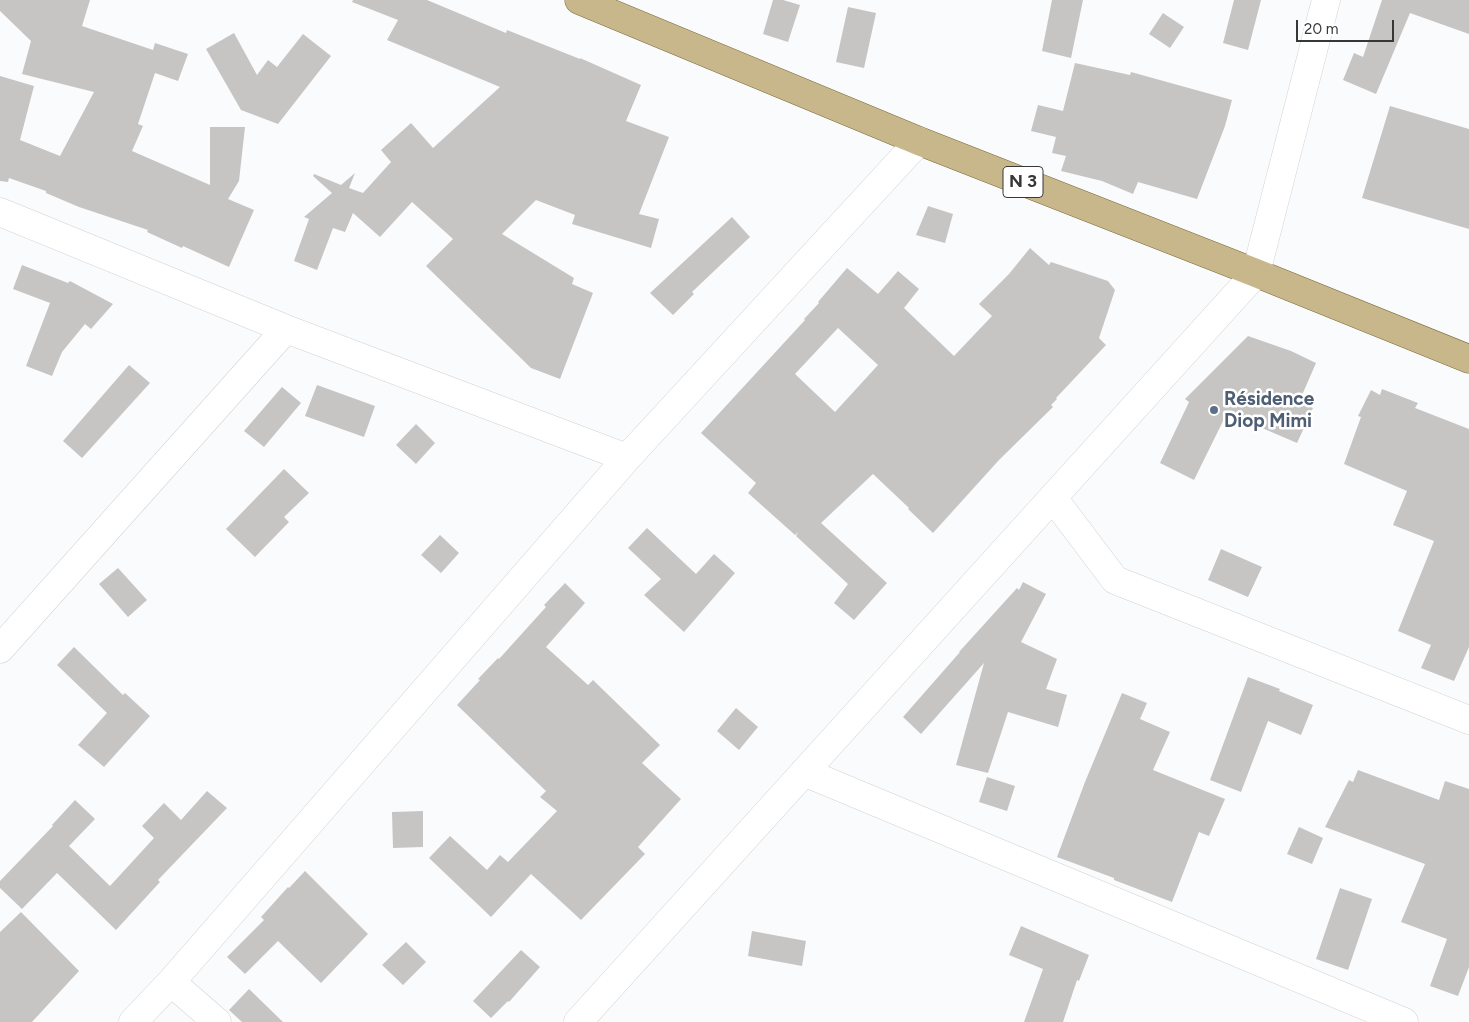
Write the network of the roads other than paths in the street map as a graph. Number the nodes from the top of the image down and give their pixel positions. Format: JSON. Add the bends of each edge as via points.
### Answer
{"nodes":[{"id":1,"x":579,"y":0,"type":"edge"},
{"id":2,"x":1326,"y":0,"type":"edge"},
{"id":3,"x":919,"y":141,"type":"junction"},
{"id":4,"x":0,"y":212,"type":"edge"},
{"id":5,"x":1256,"y":273,"type":"junction"},
{"id":6,"x":286,"y":329,"type":"junction"},
{"id":7,"x":1469,"y":360,"type":"edge"},
{"id":8,"x":627,"y":458,"type":"junction"},
{"id":9,"x":1053,"y":498,"type":"junction"},
{"id":10,"x":0,"y":649,"type":"edge"},
{"id":11,"x":1469,"y":720,"type":"edge"},
{"id":12,"x":804,"y":772,"type":"junction"},
{"id":13,"x":171,"y":982,"type":"junction"},
{"id":14,"x":583,"y":1021,"type":"edge"},
{"id":15,"x":133,"y":1022,"type":"edge"},
{"id":16,"x":217,"y":1022,"type":"edge"},
{"id":17,"x":1404,"y":1022,"type":"edge"}],
"edges":[{"from":1,"to":3,"type":"main road","number":"N 3"},
{"from":2,"to":5,"type":"street"},
{"from":3,"to":5,"type":"main road","number":"N 3"},
{"from":3,"to":8,"type":"street"},
{"from":4,"to":6,"type":"street"},
{"from":5,"to":7,"type":"main road","number":"N 3"},
{"from":5,"to":9,"type":"street"},
{"from":6,"to":8,"type":"street"},
{"from":6,"to":10,"type":"street"},
{"from":8,"to":13,"type":"street"},
{"from":9,"to":11,"type":"street","via":[[1115,580]]},
{"from":9,"to":12,"type":"street"},
{"from":12,"to":14,"type":"street"},
{"from":12,"to":17,"type":"street"},
{"from":13,"to":15,"type":"street"},
{"from":13,"to":16,"type":"street"}]}
